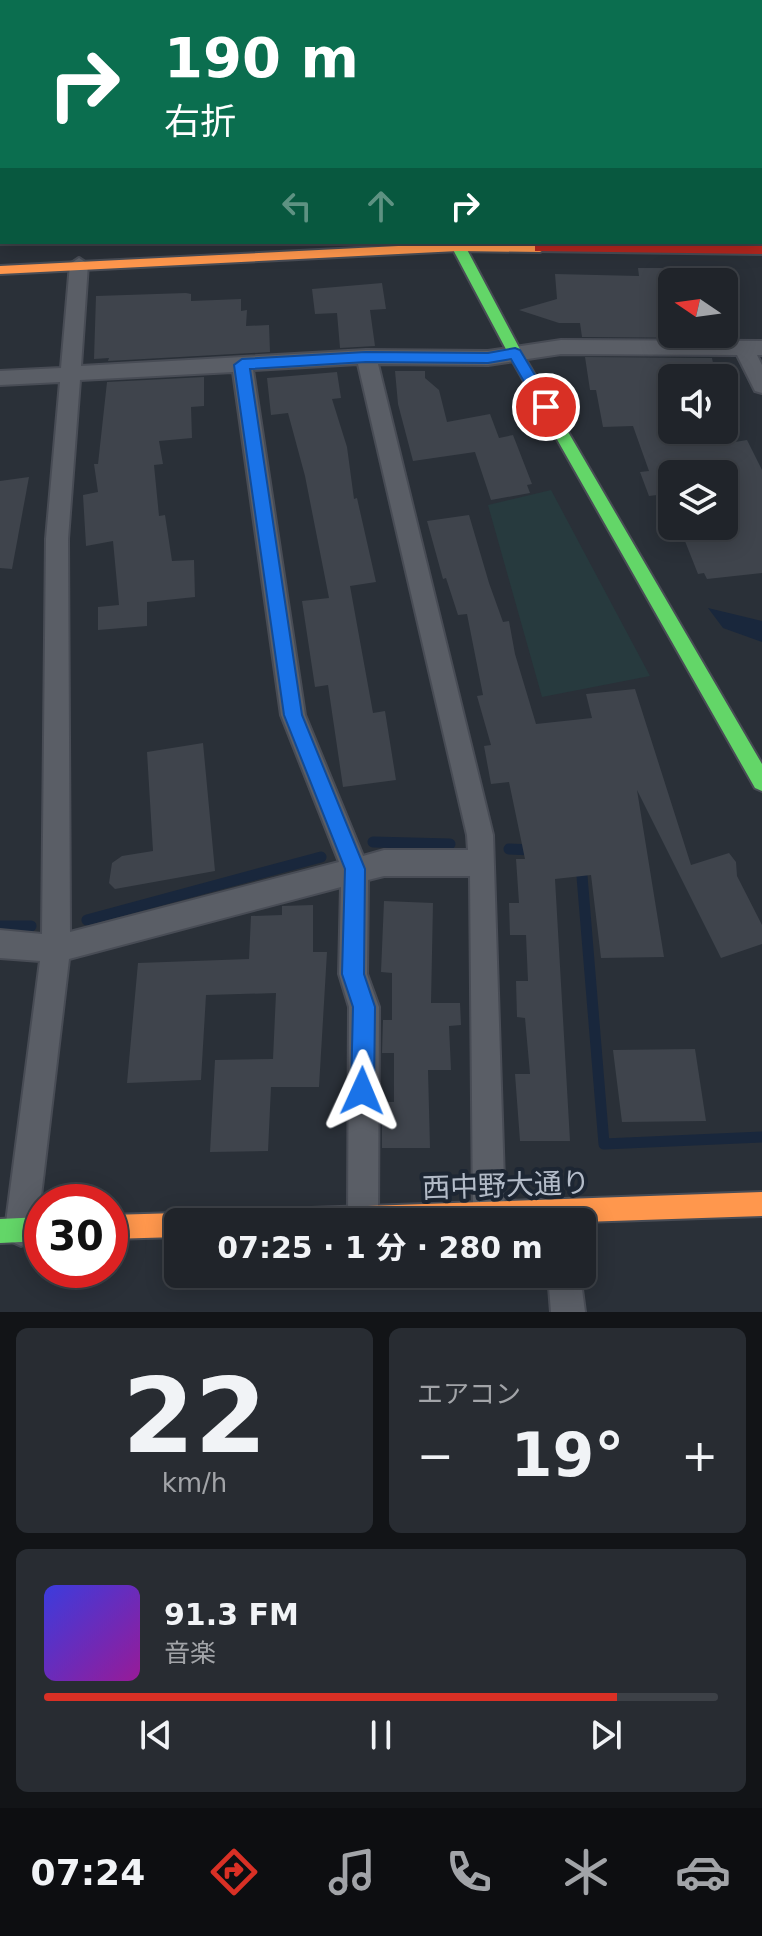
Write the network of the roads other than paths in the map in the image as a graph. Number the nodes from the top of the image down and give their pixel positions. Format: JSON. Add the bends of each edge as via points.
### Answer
{"nodes":[{"id":1,"x":457,"y":245,"type":"edge"},
{"id":2,"x":762,"y":250,"type":"edge"},
{"id":3,"x":79,"y":264,"type":"junction"},
{"id":4,"x":0,"y":270,"type":"edge"},
{"id":5,"x":753,"y":348,"type":"edge"},
{"id":6,"x":515,"y":353,"type":"junction"},
{"id":7,"x":366,"y":357,"type":"junction"},
{"id":8,"x":242,"y":365,"type":"junction"},
{"id":9,"x":70,"y":374,"type":"junction"},
{"id":10,"x":0,"y":378,"type":"edge"},
{"id":11,"x":762,"y":386,"type":"edge"},
{"id":12,"x":762,"y":782,"type":"edge"},
{"id":13,"x":483,"y":863,"type":"junction"},
{"id":14,"x":355,"y":869,"type":"junction"},
{"id":15,"x":0,"y":944,"type":"edge"},
{"id":16,"x":56,"y":949,"type":"junction"},
{"id":17,"x":762,"y":1204,"type":"edge"},
{"id":18,"x":364,"y":1208,"type":"edge"},
{"id":19,"x":489,"y":1208,"type":"edge"},
{"id":20,"x":596,"y":1215,"type":"edge"},
{"id":21,"x":164,"y":1225,"type":"edge"},
{"id":22,"x":128,"y":1226,"type":"edge"},
{"id":23,"x":21,"y":1230,"type":"edge"},
{"id":24,"x":565,"y":1288,"type":"edge"},
{"id":25,"x":568,"y":1312,"type":"edge"}],
"edges":[{"from":1,"to":2,"type":"street"},
{"from":1,"to":3,"type":"street"},
{"from":1,"to":6,"type":"street"},
{"from":3,"to":4,"type":"street"},
{"from":3,"to":9,"type":"street"},
{"from":5,"to":6,"type":"street","via":[[561,347]]},
{"from":5,"to":11,"type":"street"},
{"from":6,"to":7,"type":"street","via":[[488,358]]},
{"from":6,"to":12,"type":"street"},
{"from":7,"to":8,"type":"street"},
{"from":7,"to":13,"type":"street"},
{"from":8,"to":9,"type":"street"},
{"from":8,"to":14,"type":"street","via":[[293,715]]},
{"from":9,"to":10,"type":"street"},
{"from":9,"to":16,"type":"street","via":[[57,539]]},
{"from":13,"to":14,"type":"street","via":[[384,863]]},
{"from":13,"to":19,"type":"street"},
{"from":14,"to":16,"type":"street"},
{"from":14,"to":18,"type":"street","via":[[353,974],[364,1007]]},
{"from":15,"to":16,"type":"street"},
{"from":16,"to":23,"type":"street"},
{"from":17,"to":20,"type":"street","name":"西中野大通り"},
{"from":21,"to":22,"type":"street"},
{"from":24,"to":25,"type":"street"}]}
